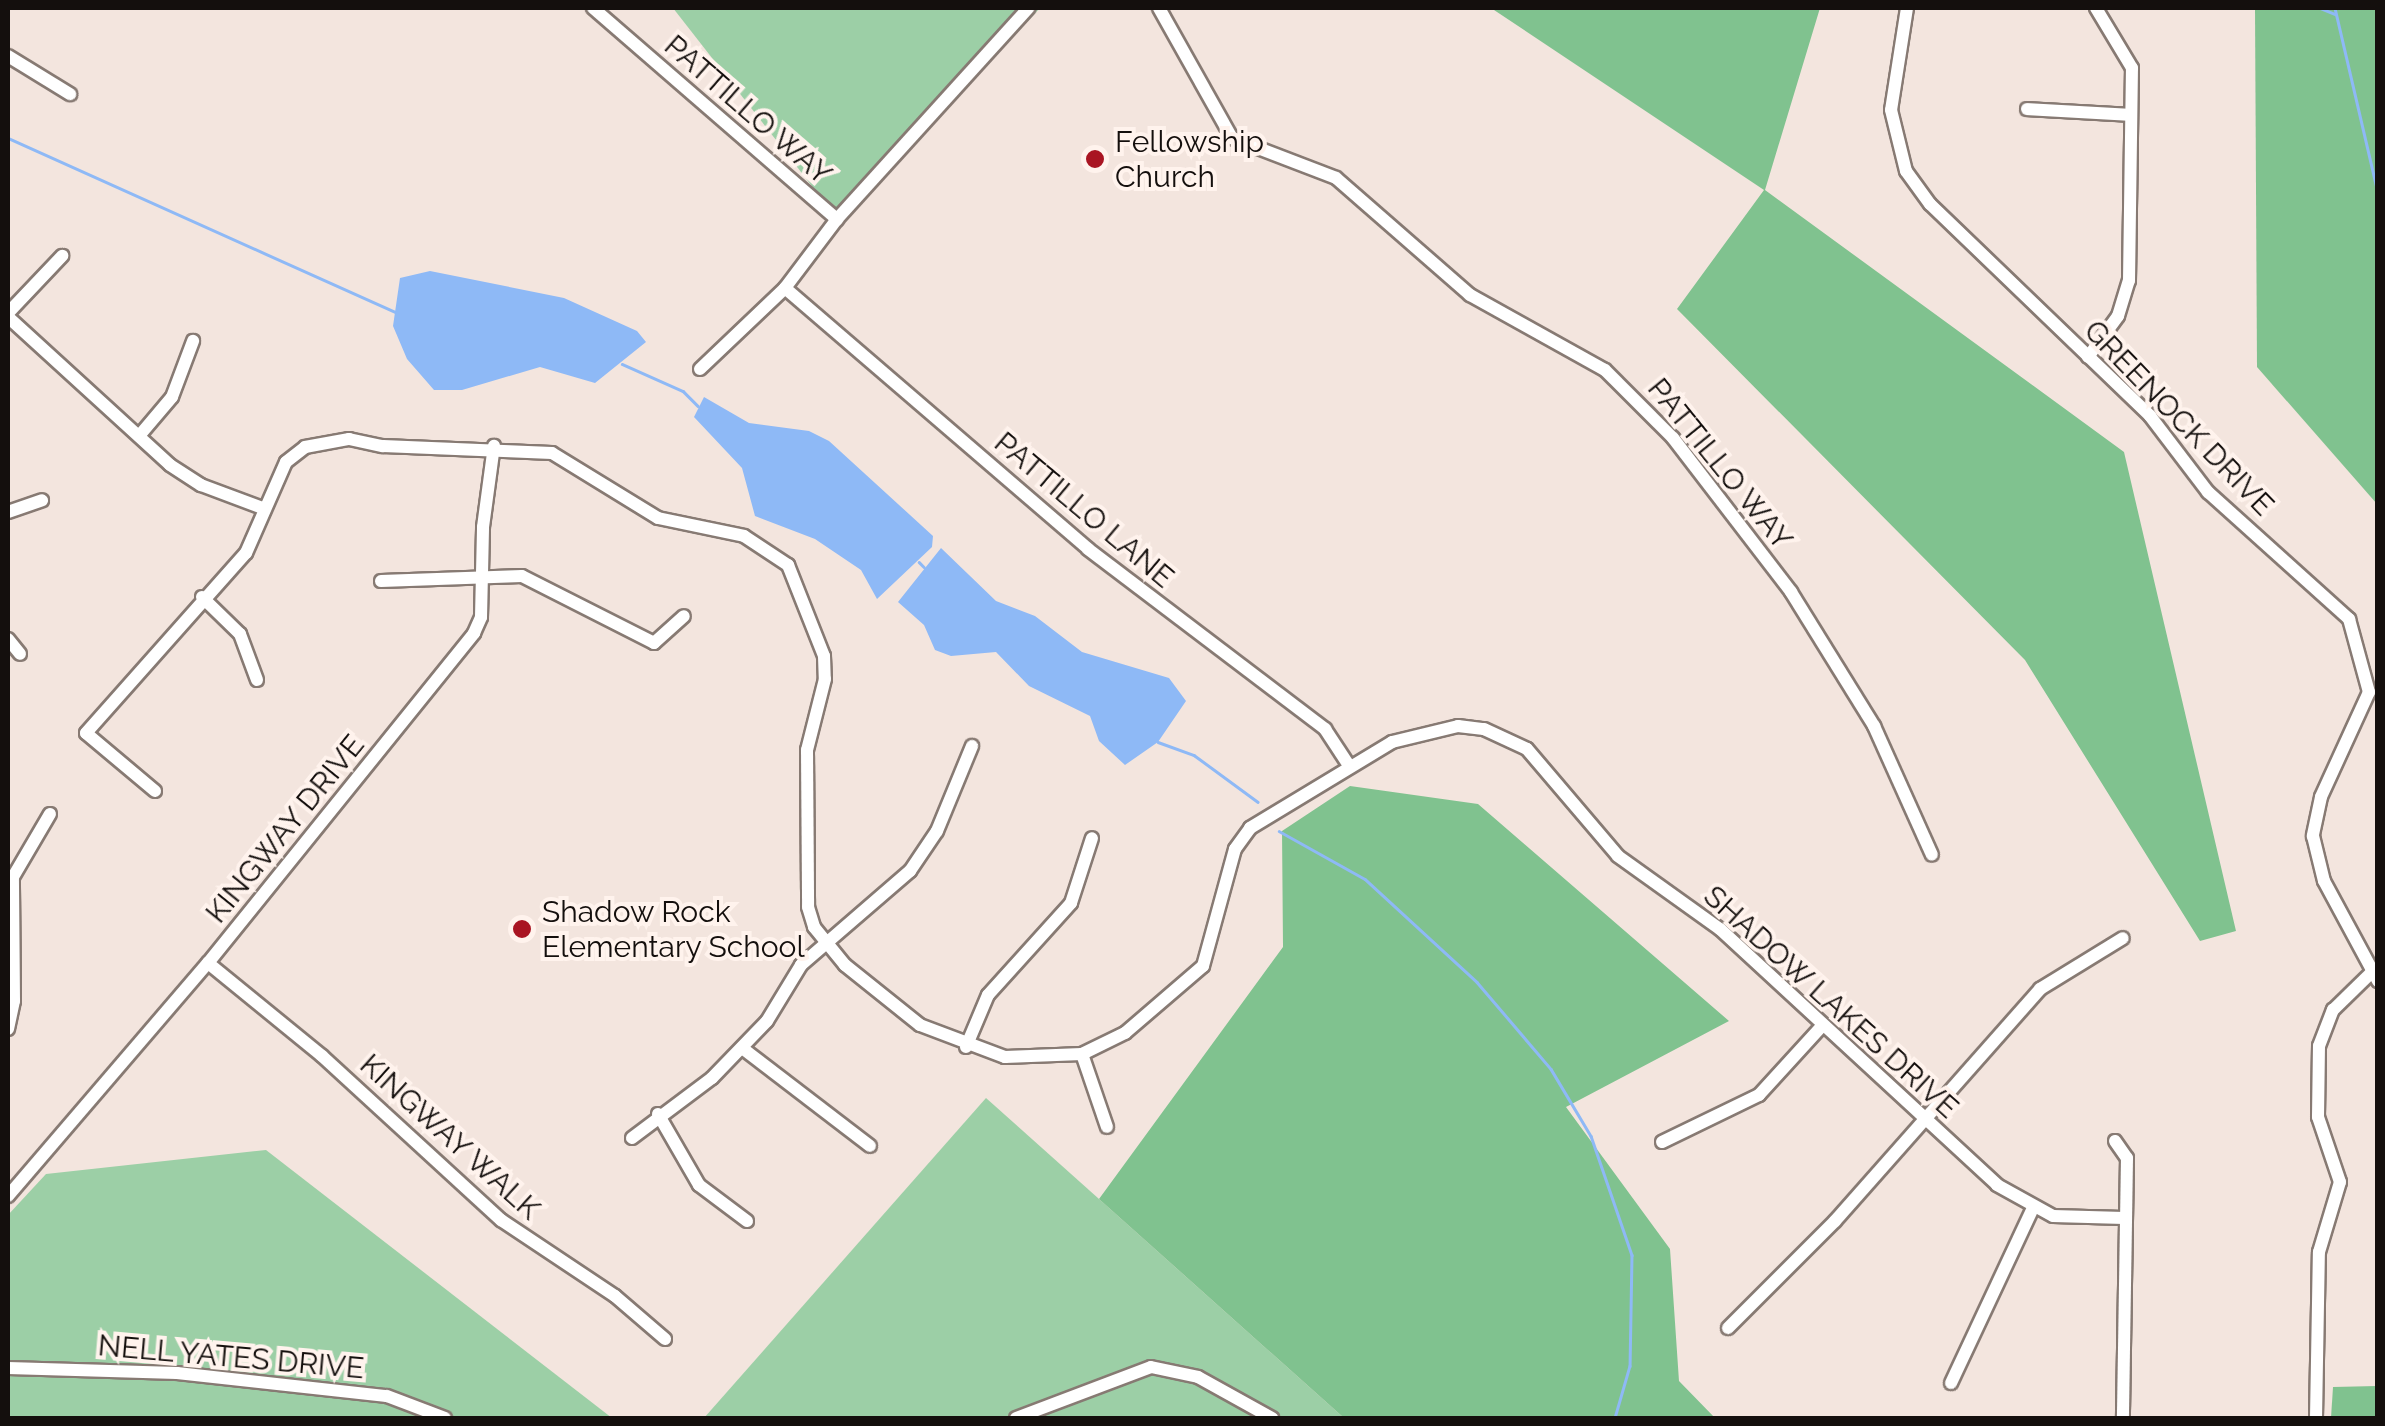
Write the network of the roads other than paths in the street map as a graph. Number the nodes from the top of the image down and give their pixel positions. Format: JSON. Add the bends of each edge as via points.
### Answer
{"nodes":[{"id":1,"x":593,"y":8,"type":"edge"},
{"id":2,"x":1028,"y":8,"type":"edge"},
{"id":3,"x":1158,"y":8,"type":"edge"},
{"id":4,"x":1907,"y":8,"type":"edge"},
{"id":5,"x":2096,"y":8,"type":"edge"},
{"id":6,"x":8,"y":56,"type":"edge"},
{"id":7,"x":70,"y":94,"type":"dead end"},
{"id":8,"x":2027,"y":109,"type":"dead end"},
{"id":9,"x":2131,"y":115,"type":"junction"},
{"id":10,"x":836,"y":220,"type":"junction"},
{"id":11,"x":62,"y":256,"type":"dead end"},
{"id":12,"x":785,"y":288,"type":"junction"},
{"id":13,"x":8,"y":315,"type":"edge"},
{"id":14,"x":193,"y":341,"type":"dead end"},
{"id":15,"x":2088,"y":357,"type":"junction"},
{"id":16,"x":700,"y":369,"type":"dead end"},
{"id":17,"x":139,"y":436,"type":"junction"},
{"id":18,"x":494,"y":446,"type":"junction"},
{"id":19,"x":42,"y":500,"type":"dead end"},
{"id":20,"x":263,"y":508,"type":"junction"},
{"id":21,"x":8,"y":512,"type":"edge"},
{"id":22,"x":482,"y":576,"type":"junction"},
{"id":23,"x":381,"y":582,"type":"dead end"},
{"id":24,"x":202,"y":597,"type":"junction"},
{"id":25,"x":684,"y":616,"type":"dead end"},
{"id":26,"x":8,"y":640,"type":"edge"},
{"id":27,"x":20,"y":654,"type":"dead end"},
{"id":28,"x":258,"y":680,"type":"dead end"},
{"id":29,"x":972,"y":746,"type":"dead end"},
{"id":30,"x":1350,"y":767,"type":"junction"},
{"id":31,"x":156,"y":792,"type":"dead end"},
{"id":32,"x":50,"y":814,"type":"dead end"},
{"id":33,"x":1092,"y":838,"type":"dead end"},
{"id":34,"x":1932,"y":855,"type":"dead end"},
{"id":35,"x":2123,"y":938,"type":"dead end"},
{"id":36,"x":825,"y":944,"type":"junction"},
{"id":37,"x":208,"y":964,"type":"junction"},
{"id":38,"x":2374,"y":978,"type":"edge"},
{"id":39,"x":8,"y":1028,"type":"edge"},
{"id":40,"x":1820,"y":1028,"type":"junction"},
{"id":41,"x":966,"y":1047,"type":"junction"},
{"id":42,"x":742,"y":1048,"type":"junction"},
{"id":43,"x":1082,"y":1054,"type":"junction"},
{"id":44,"x":658,"y":1114,"type":"junction"},
{"id":45,"x":1923,"y":1120,"type":"junction"},
{"id":46,"x":1107,"y":1127,"type":"dead end"},
{"id":47,"x":632,"y":1138,"type":"dead end"},
{"id":48,"x":2115,"y":1141,"type":"dead end"},
{"id":49,"x":1662,"y":1142,"type":"dead end"},
{"id":50,"x":870,"y":1146,"type":"dead end"},
{"id":51,"x":8,"y":1196,"type":"edge"},
{"id":52,"x":2032,"y":1210,"type":"junction"},
{"id":53,"x":2124,"y":1218,"type":"junction"},
{"id":54,"x":747,"y":1221,"type":"dead end"},
{"id":55,"x":1728,"y":1328,"type":"dead end"},
{"id":56,"x":666,"y":1339,"type":"dead end"},
{"id":57,"x":8,"y":1368,"type":"edge"},
{"id":58,"x":1951,"y":1383,"type":"dead end"},
{"id":59,"x":445,"y":1418,"type":"edge"},
{"id":60,"x":1016,"y":1418,"type":"edge"},
{"id":61,"x":1272,"y":1418,"type":"edge"},
{"id":62,"x":2122,"y":1418,"type":"edge"},
{"id":63,"x":2316,"y":1418,"type":"edge"}],
"edges":[{"from":1,"to":10,"type":"street","name":"PATTILLO WAY"},
{"from":2,"to":10,"type":"street","name":"PATTILLO WAY"},
{"from":3,"to":34,"type":"street","name":"PATTILLO WAY","via":[[1232,138],[1336,178],[1470,294],[1605,370],[1673,438],[1790,592],[1874,726]]},
{"from":4,"to":15,"type":"street","name":"GREENOCK DRIVE","via":[[1890,110],[1906,171],[1930,204]]},
{"from":5,"to":9,"type":"street","via":[[2132,68]]},
{"from":6,"to":7,"type":"street"},
{"from":8,"to":9,"type":"street"},
{"from":9,"to":15,"type":"street","via":[[2129,281],[2118,316]]},
{"from":10,"to":12,"type":"street"},
{"from":11,"to":13,"type":"street"},
{"from":12,"to":16,"type":"street"},
{"from":12,"to":30,"type":"street","name":"PATTILLO LANE","via":[[1088,549],[1325,728]]},
{"from":13,"to":17,"type":"street"},
{"from":14,"to":17,"type":"street","via":[[172,396]]},
{"from":15,"to":38,"type":"street","name":"GREENOCK DRIVE","via":[[2150,416],[2208,492],[2349,619],[2369,692],[2321,797],[2314,836],[2324,881]]},
{"from":17,"to":20,"type":"street","via":[[201,485]]},
{"from":18,"to":20,"type":"street","name":"SHADOW LAKES DRIVE","via":[[322,442],[286,462]]},
{"from":18,"to":22,"type":"street","name":"KINGWAY DRIVE"},
{"from":18,"to":36,"type":"street","name":"SHADOW LAKES DRIVE","via":[[552,453],[658,518],[744,536],[788,565],[824,656],[806,768],[808,907]]},
{"from":19,"to":21,"type":"street"},
{"from":20,"to":24,"type":"street","name":"SHADOW LAKES DRIVE","via":[[246,552]]},
{"from":22,"to":23,"type":"street"},
{"from":22,"to":25,"type":"street","via":[[540,582],[654,644]]},
{"from":22,"to":37,"type":"street","name":"KINGWAY DRIVE","via":[[474,634]]},
{"from":24,"to":28,"type":"street","via":[[240,634]]},
{"from":24,"to":31,"type":"street","name":"SHADOW LAKES DRIVE","via":[[86,733]]},
{"from":26,"to":27,"type":"street"},
{"from":29,"to":36,"type":"street","via":[[922,854]]},
{"from":30,"to":40,"type":"street","name":"SHADOW LAKES DRIVE","via":[[1392,742],[1458,726],[1509,736],[1562,785],[1618,856],[1720,929]]},
{"from":30,"to":43,"type":"street","name":"SHADOW LAKES DRIVE","via":[[1250,828],[1235,848],[1203,966],[1125,1033]]},
{"from":32,"to":39,"type":"street","via":[[13,877],[14,1001]]},
{"from":33,"to":41,"type":"street","via":[[1070,903],[988,995]]},
{"from":35,"to":45,"type":"street","via":[[2040,990]]},
{"from":36,"to":41,"type":"street","name":"SHADOW LAKES DRIVE","via":[[920,1025]]},
{"from":36,"to":42,"type":"street","via":[[800,965]]},
{"from":37,"to":51,"type":"street","name":"KINGWAY DRIVE"},
{"from":37,"to":56,"type":"street","name":"KINGWAY WALK","via":[[322,1056],[501,1220],[615,1296]]},
{"from":38,"to":63,"type":"street","via":[[2332,1010],[2319,1046],[2318,1117],[2340,1182],[2319,1252]]},
{"from":40,"to":45,"type":"street","name":"SHADOW LAKES DRIVE"},
{"from":40,"to":49,"type":"street","via":[[1758,1095]]},
{"from":41,"to":43,"type":"street","name":"SHADOW LAKES DRIVE","via":[[1005,1057]]},
{"from":42,"to":44,"type":"street","via":[[695,1092]]},
{"from":42,"to":50,"type":"street"},
{"from":43,"to":46,"type":"street"},
{"from":44,"to":47,"type":"street"},
{"from":44,"to":54,"type":"street","via":[[699,1184]]},
{"from":45,"to":52,"type":"street","name":"SHADOW LAKES DRIVE"},
{"from":45,"to":55,"type":"street"},
{"from":48,"to":53,"type":"street","via":[[2126,1158]]},
{"from":52,"to":53,"type":"street"},
{"from":52,"to":58,"type":"street"},
{"from":53,"to":62,"type":"street"},
{"from":57,"to":59,"type":"street","name":"NELL YATES DRIVE","via":[[177,1373],[387,1396]]},
{"from":60,"to":61,"type":"street","via":[[1152,1367],[1198,1378]]}]}
